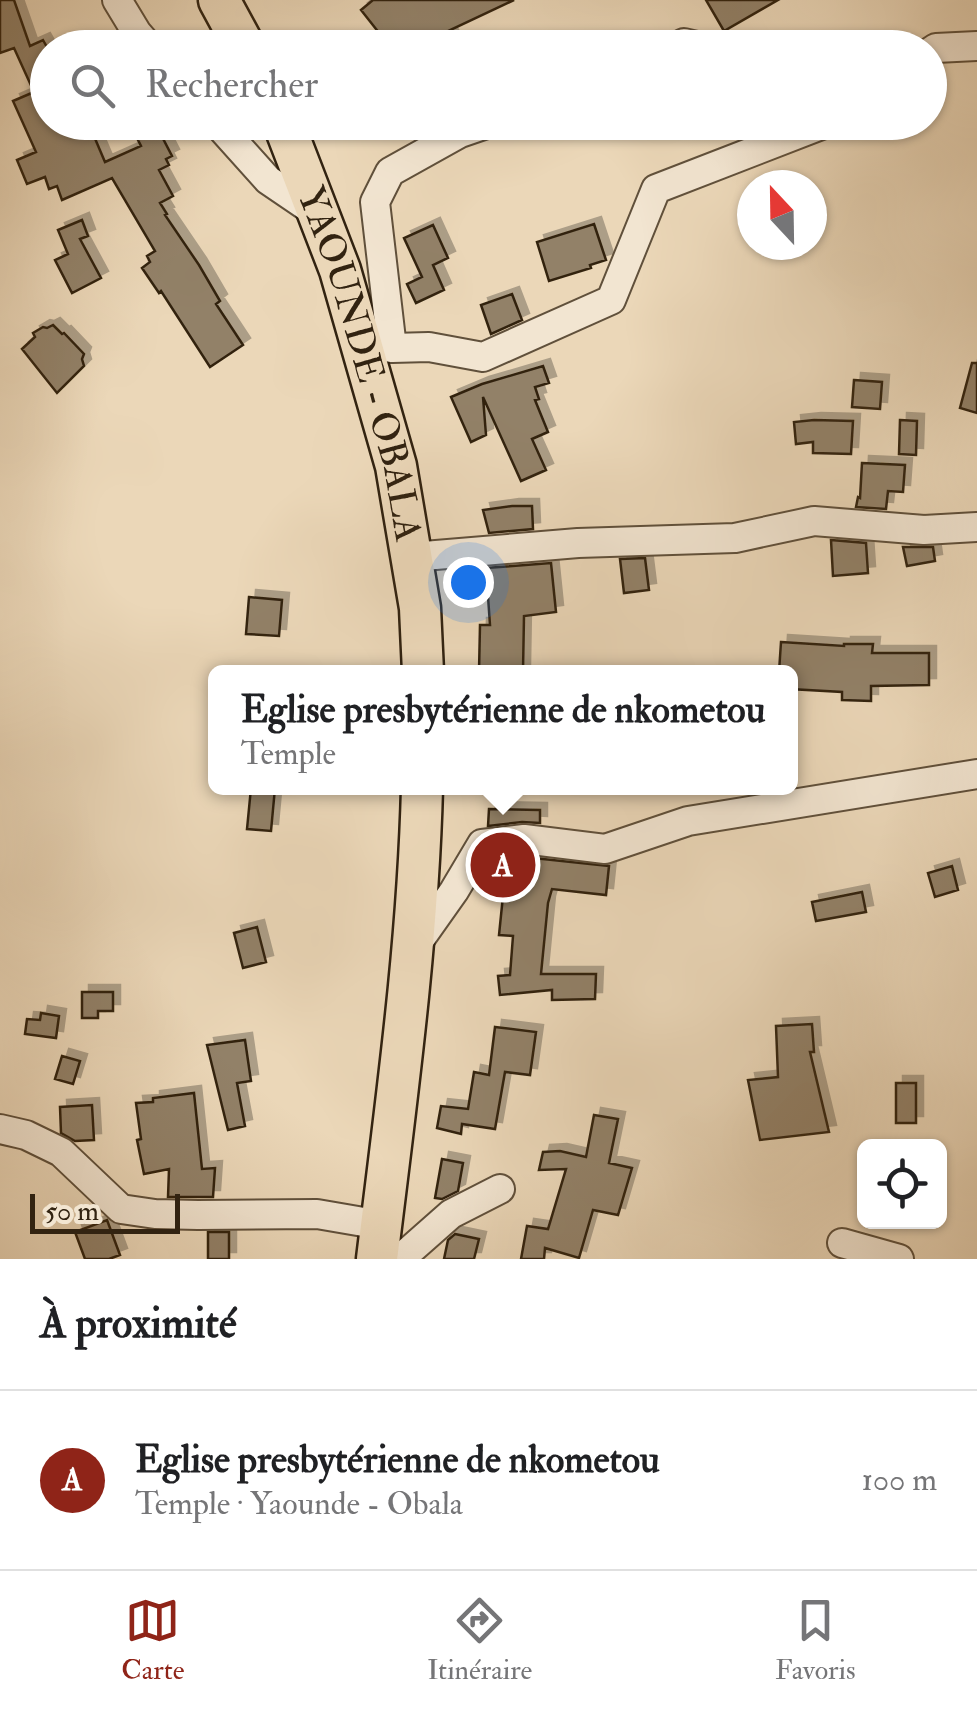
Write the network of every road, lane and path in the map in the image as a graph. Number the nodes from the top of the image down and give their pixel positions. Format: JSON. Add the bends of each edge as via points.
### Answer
{"nodes":[{"id":1,"x":117,"y":0,"type":"edge"},
{"id":2,"x":219,"y":0,"type":"edge"},
{"id":3,"x":135,"y":30,"type":"edge"},
{"id":4,"x":235,"y":30,"type":"edge"},
{"id":5,"x":977,"y":46,"type":"edge"},
{"id":6,"x":947,"y":47,"type":"edge"},
{"id":7,"x":232,"y":140,"type":"edge"},
{"id":8,"x":290,"y":140,"type":"edge"},
{"id":9,"x":447,"y":140,"type":"edge"},
{"id":10,"x":764,"y":140,"type":"edge"},
{"id":11,"x":319,"y":215,"type":"junction"},
{"id":12,"x":376,"y":344,"type":"junction"},
{"id":13,"x":977,"y":527,"type":"edge"},
{"id":14,"x":412,"y":557,"type":"junction"},
{"id":15,"x":424,"y":665,"type":"edge"},
{"id":16,"x":977,"y":774,"type":"edge"},
{"id":17,"x":422,"y":795,"type":"edge"},
{"id":18,"x":412,"y":950,"type":"junction"},
{"id":19,"x":0,"y":1130,"type":"edge"},
{"id":20,"x":500,"y":1189,"type":"dead end"},
{"id":21,"x":842,"y":1244,"type":"dead end"},
{"id":22,"x":386,"y":1248,"type":"edge"},
{"id":23,"x":899,"y":1259,"type":"edge"}],
"edges":[{"from":1,"to":3,"type":"street"},
{"from":2,"to":4,"type":"highway"},
{"from":5,"to":6,"type":"street"},
{"from":7,"to":11,"type":"street","via":[[268,180]]},
{"from":8,"to":11,"type":"highway","name":"YAOUNDE - OBALA"},
{"from":9,"to":12,"type":"street","via":[[390,172],[375,202]]},
{"from":10,"to":12,"type":"street","via":[[656,189],[611,300],[483,357]]},
{"from":11,"to":12,"type":"highway","name":"YAOUNDE - OBALA"},
{"from":12,"to":14,"type":"highway","name":"YAOUNDE - OBALA"},
{"from":13,"to":14,"type":"street","via":[[814,521],[735,538]]},
{"from":14,"to":15,"type":"highway","name":"YAOUNDE - OBALA"},
{"from":16,"to":18,"type":"street","via":[[688,820],[605,849],[524,839],[482,844]]},
{"from":17,"to":18,"type":"highway"},
{"from":18,"to":22,"type":"highway"},
{"from":19,"to":22,"type":"street","via":[[60,1152],[120,1209],[198,1216],[317,1214]]},
{"from":20,"to":22,"type":"street"},
{"from":21,"to":23,"type":"street"}]}
